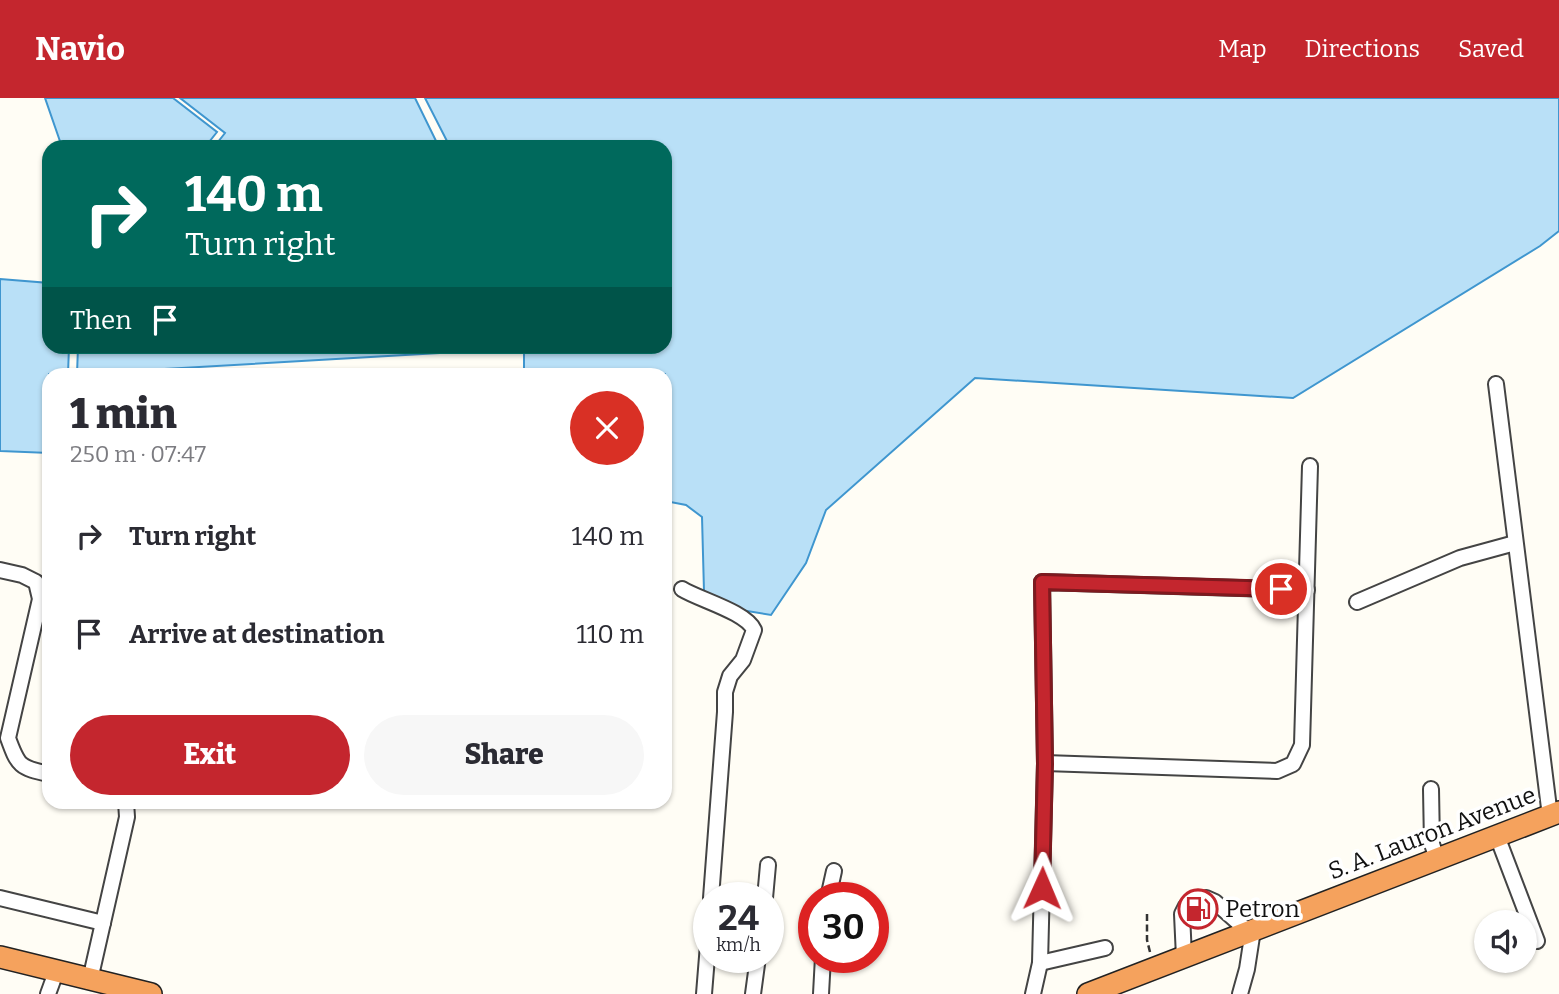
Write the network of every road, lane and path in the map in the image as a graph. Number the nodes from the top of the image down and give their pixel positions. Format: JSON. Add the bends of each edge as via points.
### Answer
{"nodes":[{"id":1,"x":1496,"y":384,"type":"dead end"},
{"id":2,"x":1310,"y":466,"type":"dead end"},
{"id":3,"x":1514,"y":543,"type":"junction"},
{"id":4,"x":0,"y":570,"type":"edge"},
{"id":5,"x":682,"y":589,"type":"dead end"},
{"id":6,"x":1307,"y":590,"type":"junction"},
{"id":7,"x":1357,"y":602,"type":"dead end"},
{"id":8,"x":1045,"y":764,"type":"junction"},
{"id":9,"x":42,"y":773,"type":"edge"},
{"id":10,"x":1431,"y":789,"type":"dead end"},
{"id":11,"x":126,"y":809,"type":"edge"},
{"id":12,"x":1554,"y":814,"type":"edge"},
{"id":13,"x":1497,"y":836,"type":"junction"},
{"id":14,"x":1437,"y":859,"type":"junction"},
{"id":15,"x":768,"y":865,"type":"dead end"},
{"id":16,"x":834,"y":871,"type":"dead end"},
{"id":17,"x":712,"y":882,"type":"edge"},
{"id":18,"x":766,"y":882,"type":"edge"},
{"id":19,"x":832,"y":882,"type":"edge"},
{"id":20,"x":0,"y":898,"type":"edge"},
{"id":21,"x":1206,"y":898,"type":"dead end"},
{"id":22,"x":1186,"y":905,"type":"dead end"},
{"id":23,"x":1525,"y":910,"type":"edge"},
{"id":24,"x":1147,"y":914,"type":"dead end"},
{"id":25,"x":103,"y":923,"type":"junction"},
{"id":26,"x":1251,"y":931,"type":"junction"},
{"id":27,"x":1105,"y":948,"type":"dead end"},
{"id":28,"x":0,"y":957,"type":"edge"},
{"id":29,"x":1184,"y":957,"type":"junction"},
{"id":30,"x":1040,"y":963,"type":"junction"},
{"id":31,"x":1156,"y":968,"type":"junction"},
{"id":32,"x":56,"y":972,"type":"junction"},
{"id":33,"x":706,"y":973,"type":"edge"},
{"id":34,"x":756,"y":973,"type":"edge"},
{"id":35,"x":822,"y":973,"type":"edge"},
{"id":36,"x":90,"y":980,"type":"junction"},
{"id":37,"x":48,"y":994,"type":"edge"},
{"id":38,"x":151,"y":994,"type":"edge"},
{"id":39,"x":704,"y":994,"type":"edge"},
{"id":40,"x":753,"y":994,"type":"edge"},
{"id":41,"x":821,"y":994,"type":"edge"},
{"id":42,"x":1033,"y":994,"type":"edge"},
{"id":43,"x":1088,"y":994,"type":"edge"},
{"id":44,"x":1240,"y":994,"type":"edge"}],
"edges":[{"from":1,"to":3,"type":"street"},
{"from":2,"to":6,"type":"street"},
{"from":3,"to":7,"type":"street","via":[[1460,558]]},
{"from":3,"to":12,"type":"street"},
{"from":4,"to":9,"type":"street","via":[[36,582],[40,599],[8,738],[16,760]]},
{"from":5,"to":17,"type":"street","via":[[749,621],[754,630],[725,692]]},
{"from":6,"to":8,"type":"street","via":[[1302,745],[1293,764],[1277,771]]},
{"from":6,"to":8,"type":"street","via":[[1042,582]]},
{"from":8,"to":30,"type":"street"},
{"from":10,"to":14,"type":"street","via":[[1432,844]]},
{"from":11,"to":25,"type":"street"},
{"from":12,"to":13,"type":"highway","name":"S. A. Lauron Avenue"},
{"from":13,"to":14,"type":"highway","name":"S. A. Lauron Avenue"},
{"from":13,"to":23,"type":"street"},
{"from":14,"to":26,"type":"highway","name":"S. A. Lauron Avenue"},
{"from":15,"to":18,"type":"street"},
{"from":16,"to":19,"type":"street"},
{"from":20,"to":25,"type":"street"},
{"from":21,"to":26,"type":"street"},
{"from":22,"to":29,"type":"street","via":[[1182,914]]},
{"from":24,"to":31,"type":"path","via":[[1146,940]]},
{"from":25,"to":36,"type":"street"},
{"from":26,"to":29,"type":"highway","name":"S. A. Lauron Avenue"},
{"from":26,"to":44,"type":"street"},
{"from":27,"to":30,"type":"street"},
{"from":28,"to":32,"type":"highway"},
{"from":29,"to":31,"type":"highway","name":"S. A. Lauron Avenue"},
{"from":30,"to":42,"type":"street"},
{"from":31,"to":43,"type":"highway","name":"S. A. Lauron Avenue"},
{"from":32,"to":36,"type":"highway"},
{"from":32,"to":37,"type":"street"},
{"from":33,"to":39,"type":"street"},
{"from":34,"to":40,"type":"street"},
{"from":35,"to":41,"type":"street"},
{"from":36,"to":38,"type":"highway"}]}
